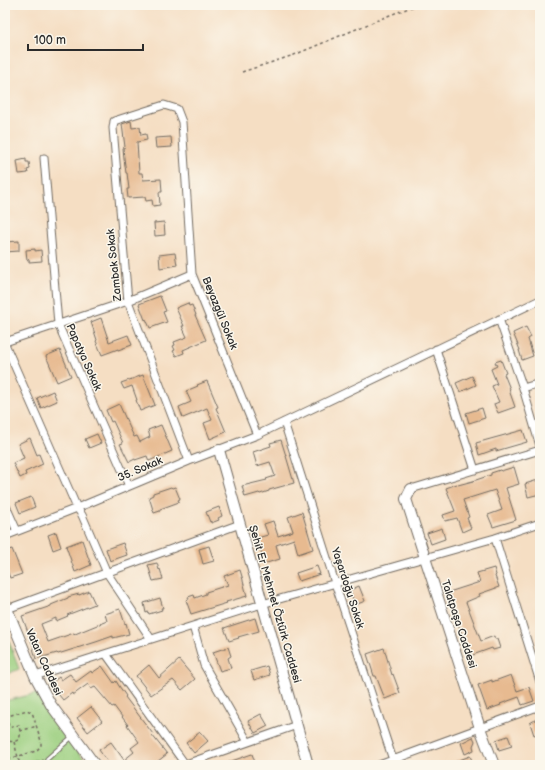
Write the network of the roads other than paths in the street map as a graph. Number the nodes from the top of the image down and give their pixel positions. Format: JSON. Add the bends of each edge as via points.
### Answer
{"nodes":[{"id":1,"x":113,"y":128,"type":"joint"},
{"id":2,"x":44,"y":158,"type":"dead end"},
{"id":3,"x":192,"y":274,"type":"junction"},
{"id":4,"x":540,"y":300,"type":"edge"},
{"id":5,"x":128,"y":301,"type":"junction"},
{"id":6,"x":499,"y":319,"type":"junction"},
{"id":7,"x":58,"y":324,"type":"junction"},
{"id":8,"x":5,"y":343,"type":"edge"},
{"id":9,"x":436,"y":349,"type":"junction"},
{"id":10,"x":540,"y":383,"type":"edge"},
{"id":11,"x":523,"y":388,"type":"junction"},
{"id":12,"x":284,"y":422,"type":"junction"},
{"id":13,"x":257,"y":435,"type":"junction"},
{"id":14,"x":540,"y":446,"type":"edge"},
{"id":15,"x":219,"y":450,"type":"junction"},
{"id":16,"x":540,"y":450,"type":"edge"},
{"id":17,"x":189,"y":461,"type":"junction"},
{"id":18,"x":475,"y":470,"type":"junction"},
{"id":19,"x":129,"y":486,"type":"junction"},
{"id":20,"x":411,"y":489,"type":"joint"},
{"id":21,"x":5,"y":504,"type":"edge"},
{"id":22,"x":77,"y":508,"type":"junction"},
{"id":23,"x":540,"y":523,"type":"edge"},
{"id":24,"x":240,"y":524,"type":"junction"},
{"id":25,"x":17,"y":531,"type":"junction"},
{"id":26,"x":5,"y":536,"type":"edge"},
{"id":27,"x":495,"y":538,"type":"junction"},
{"id":28,"x":425,"y":558,"type":"junction"},
{"id":29,"x":107,"y":572,"type":"junction"},
{"id":30,"x":334,"y":583,"type":"junction"},
{"id":31,"x":262,"y":604,"type":"junction"},
{"id":32,"x":6,"y":607,"type":"edge"},
{"id":33,"x":193,"y":626,"type":"junction"},
{"id":34,"x":151,"y":639,"type":"junction"},
{"id":35,"x":106,"y":654,"type":"junction"},
{"id":36,"x":35,"y":676,"type":"junction"},
{"id":37,"x":540,"y":682,"type":"edge"},
{"id":38,"x":540,"y":706,"type":"edge"},
{"id":39,"x":297,"y":725,"type":"junction"},
{"id":40,"x":480,"y":728,"type":"junction"},
{"id":41,"x":74,"y":735,"type":"junction"},
{"id":42,"x":248,"y":742,"type":"junction"},
{"id":43,"x":47,"y":759,"type":"road end"},
{"id":44,"x":393,"y":760,"type":"junction"},
{"id":45,"x":95,"y":765,"type":"edge"},
{"id":46,"x":184,"y":765,"type":"edge"},
{"id":47,"x":308,"y":765,"type":"edge"},
{"id":48,"x":379,"y":765,"type":"edge"},
{"id":49,"x":494,"y":765,"type":"edge"}],
"edges":[{"from":1,"to":3,"type":"street","name":"Beyazgül Sokak","via":[[114,121],[164,105],[176,110],[182,122]]},
{"from":1,"to":5,"type":"street","name":"Zambak Sokak"},
{"from":2,"to":7,"type":"street","name":"Papatya Sokak"},
{"from":3,"to":5,"type":"street"},
{"from":3,"to":13,"type":"street","name":"Beyazgül Sokak"},
{"from":4,"to":6,"type":"street","name":"35. Sokak"},
{"from":5,"to":7,"type":"street"},
{"from":5,"to":17,"type":"street","name":"Zambak Sokak"},
{"from":6,"to":9,"type":"street","name":"35. Sokak"},
{"from":6,"to":11,"type":"street"},
{"from":7,"to":8,"type":"street"},
{"from":7,"to":19,"type":"street","name":"Papatya Sokak"},
{"from":8,"to":22,"type":"street"},
{"from":9,"to":12,"type":"street","name":"35. Sokak"},
{"from":9,"to":18,"type":"street"},
{"from":10,"to":11,"type":"street"},
{"from":11,"to":14,"type":"street"},
{"from":12,"to":13,"type":"street","name":"35. Sokak"},
{"from":12,"to":30,"type":"street","name":"Yaşardoğu Sokak"},
{"from":13,"to":15,"type":"street","name":"35. Sokak"},
{"from":15,"to":17,"type":"street","name":"35. Sokak"},
{"from":15,"to":24,"type":"street","name":"Şehit Er Mehmet Öztürk Caddesi"},
{"from":16,"to":18,"type":"street"},
{"from":17,"to":19,"type":"street","name":"35. Sokak"},
{"from":18,"to":20,"type":"street"},
{"from":19,"to":22,"type":"street","name":"35. Sokak"},
{"from":20,"to":28,"type":"street","name":"Talatpaşa Caddesi","via":[[406,499]]},
{"from":21,"to":25,"type":"street"},
{"from":22,"to":25,"type":"street","name":"35. Sokak"},
{"from":22,"to":29,"type":"street"},
{"from":23,"to":27,"type":"street"},
{"from":24,"to":29,"type":"street"},
{"from":24,"to":31,"type":"street","name":"Şehit Er Mehmet Öztürk Caddesi"},
{"from":25,"to":26,"type":"street","name":"35. Sokak"},
{"from":27,"to":28,"type":"street"},
{"from":27,"to":37,"type":"street"},
{"from":28,"to":30,"type":"street"},
{"from":28,"to":40,"type":"street","name":"Talatpaşa Caddesi"},
{"from":29,"to":32,"type":"street"},
{"from":29,"to":34,"type":"street"},
{"from":30,"to":31,"type":"street"},
{"from":30,"to":44,"type":"street","name":"Yaşardoğu Sokak"},
{"from":31,"to":33,"type":"street"},
{"from":31,"to":39,"type":"street","name":"Şehit Er Mehmet Öztürk Caddesi"},
{"from":32,"to":36,"type":"street","name":"Vatan Caddesi"},
{"from":33,"to":34,"type":"street"},
{"from":33,"to":42,"type":"street","via":[[204,665]]},
{"from":34,"to":35,"type":"street"},
{"from":35,"to":36,"type":"street"},
{"from":35,"to":46,"type":"street"},
{"from":36,"to":41,"type":"street","name":"Vatan Caddesi","via":[[51,705]]},
{"from":38,"to":40,"type":"street"},
{"from":39,"to":42,"type":"street"},
{"from":39,"to":47,"type":"street","name":"Şehit Er Mehmet Öztürk Caddesi"},
{"from":40,"to":44,"type":"street"},
{"from":40,"to":49,"type":"street","name":"Talatpaşa Caddesi"},
{"from":41,"to":43,"type":"lane"},
{"from":41,"to":45,"type":"street","name":"Vatan Caddesi"},
{"from":42,"to":46,"type":"street"},
{"from":44,"to":48,"type":"street"}]}
